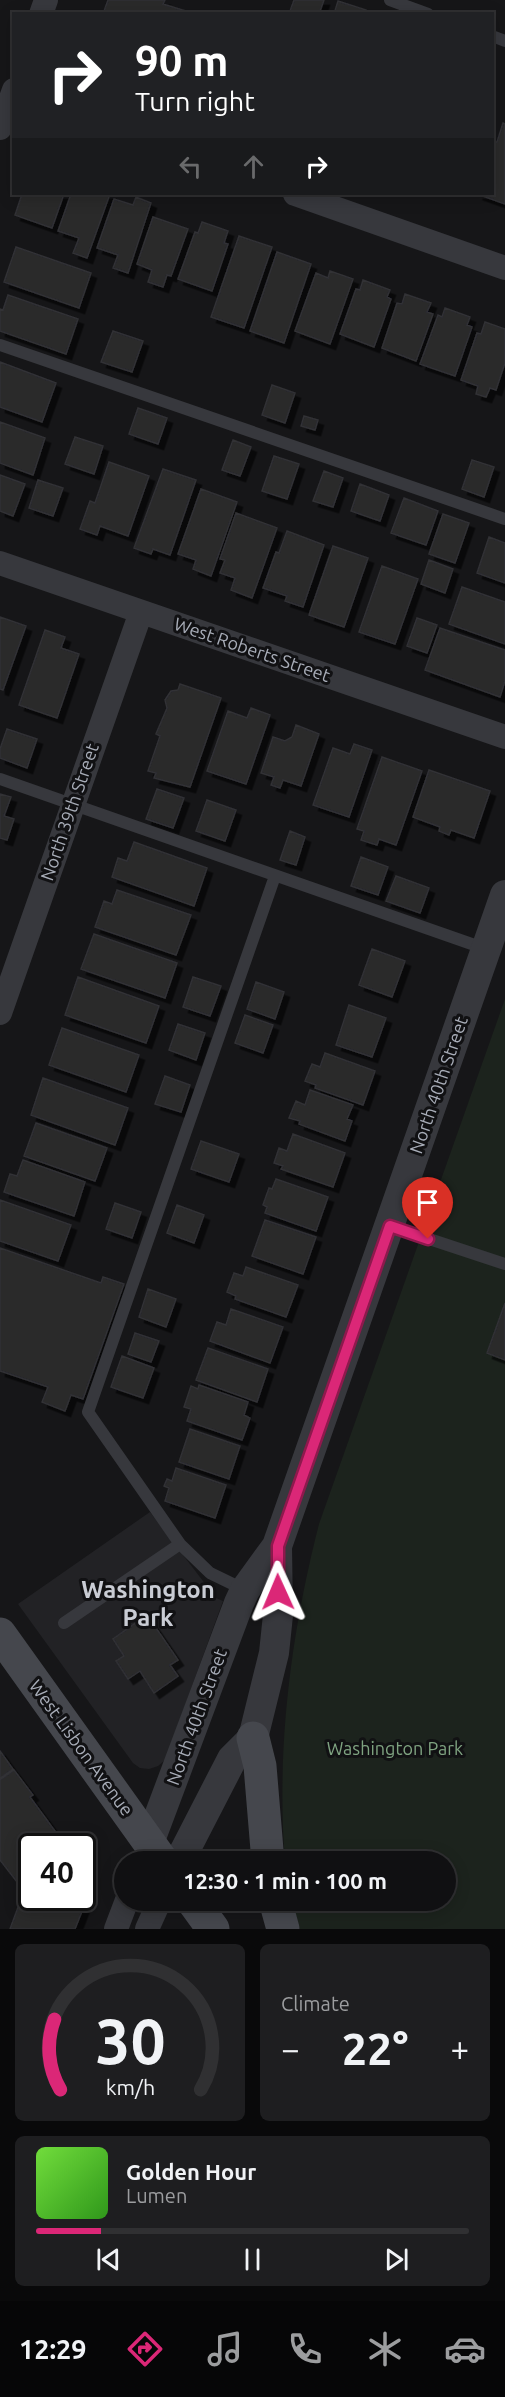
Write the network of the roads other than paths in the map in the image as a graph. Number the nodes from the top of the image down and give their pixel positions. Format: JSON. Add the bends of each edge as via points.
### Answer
{"nodes":[{"id":1,"x":390,"y":0,"type":"edge"},
{"id":2,"x":423,"y":12,"type":"edge"},
{"id":3,"x":10,"y":92,"type":"edge"},
{"id":4,"x":0,"y":128,"type":"edge"},
{"id":5,"x":298,"y":195,"type":"edge"},
{"id":6,"x":505,"y":268,"type":"edge"},
{"id":7,"x":0,"y":345,"type":"edge"},
{"id":8,"x":505,"y":519,"type":"edge"},
{"id":9,"x":0,"y":563,"type":"edge"},
{"id":10,"x":141,"y":612,"type":"junction"},
{"id":11,"x":505,"y":737,"type":"edge"},
{"id":12,"x":0,"y":779,"type":"edge"},
{"id":13,"x":72,"y":805,"type":"junction"},
{"id":14,"x":275,"y":876,"type":"junction"},
{"id":15,"x":505,"y":895,"type":"edge"},
{"id":16,"x":486,"y":949,"type":"junction"},
{"id":17,"x":0,"y":1013,"type":"edge"},
{"id":18,"x":390,"y":1226,"type":"junction"},
{"id":19,"x":505,"y":1264,"type":"edge"},
{"id":20,"x":180,"y":1544,"type":"junction"},
{"id":21,"x":278,"y":1546,"type":"junction"},
{"id":22,"x":245,"y":1590,"type":"junction"},
{"id":23,"x":64,"y":1623,"type":"dead end"},
{"id":24,"x":0,"y":1634,"type":"edge"},
{"id":25,"x":253,"y":1738,"type":"junction"},
{"id":26,"x":148,"y":1851,"type":"edge"},
{"id":27,"x":152,"y":1851,"type":"edge"},
{"id":28,"x":185,"y":1851,"type":"edge"},
{"id":29,"x":267,"y":1851,"type":"edge"},
{"id":30,"x":123,"y":1911,"type":"edge"},
{"id":31,"x":155,"y":1911,"type":"edge"},
{"id":32,"x":200,"y":1911,"type":"edge"},
{"id":33,"x":278,"y":1911,"type":"edge"},
{"id":34,"x":116,"y":1929,"type":"edge"},
{"id":35,"x":147,"y":1929,"type":"edge"},
{"id":36,"x":213,"y":1929,"type":"edge"},
{"id":37,"x":283,"y":1929,"type":"edge"}],
"edges":[{"from":1,"to":2,"type":"lane"},
{"from":3,"to":4,"type":"street"},
{"from":5,"to":6,"type":"street"},
{"from":7,"to":8,"type":"lane"},
{"from":9,"to":10,"type":"street","name":"West Roberts Street"},
{"from":10,"to":11,"type":"street","name":"West Roberts Street"},
{"from":10,"to":13,"type":"street","name":"North 39th Street"},
{"from":12,"to":13,"type":"lane"},
{"from":13,"to":14,"type":"lane"},
{"from":13,"to":17,"type":"street","name":"North 39th Street"},
{"from":14,"to":16,"type":"lane"},
{"from":14,"to":20,"type":"lane","via":[[88,1412]]},
{"from":15,"to":16,"type":"street","name":"North 40th Street"},
{"from":16,"to":18,"type":"street","name":"North 40th Street"},
{"from":18,"to":19,"type":"lane"},
{"from":18,"to":21,"type":"street","name":"North 40th Street"},
{"from":20,"to":22,"type":"lane","via":[[210,1572]]},
{"from":20,"to":23,"type":"lane"},
{"from":21,"to":22,"type":"street","name":"North 40th Street"},
{"from":21,"to":25,"type":"street","name":"North 40th Street","via":[[274,1653]]},
{"from":22,"to":27,"type":"street","name":"North 40th Street"},
{"from":24,"to":26,"type":"main road","name":"West Lisbon Avenue"},
{"from":25,"to":28,"type":"street","via":[[232,1759]]},
{"from":25,"to":29,"type":"main road","via":[[260,1766]]},
{"from":30,"to":34,"type":"street"},
{"from":31,"to":35,"type":"street"},
{"from":32,"to":36,"type":"main road"},
{"from":33,"to":37,"type":"main road"}]}
